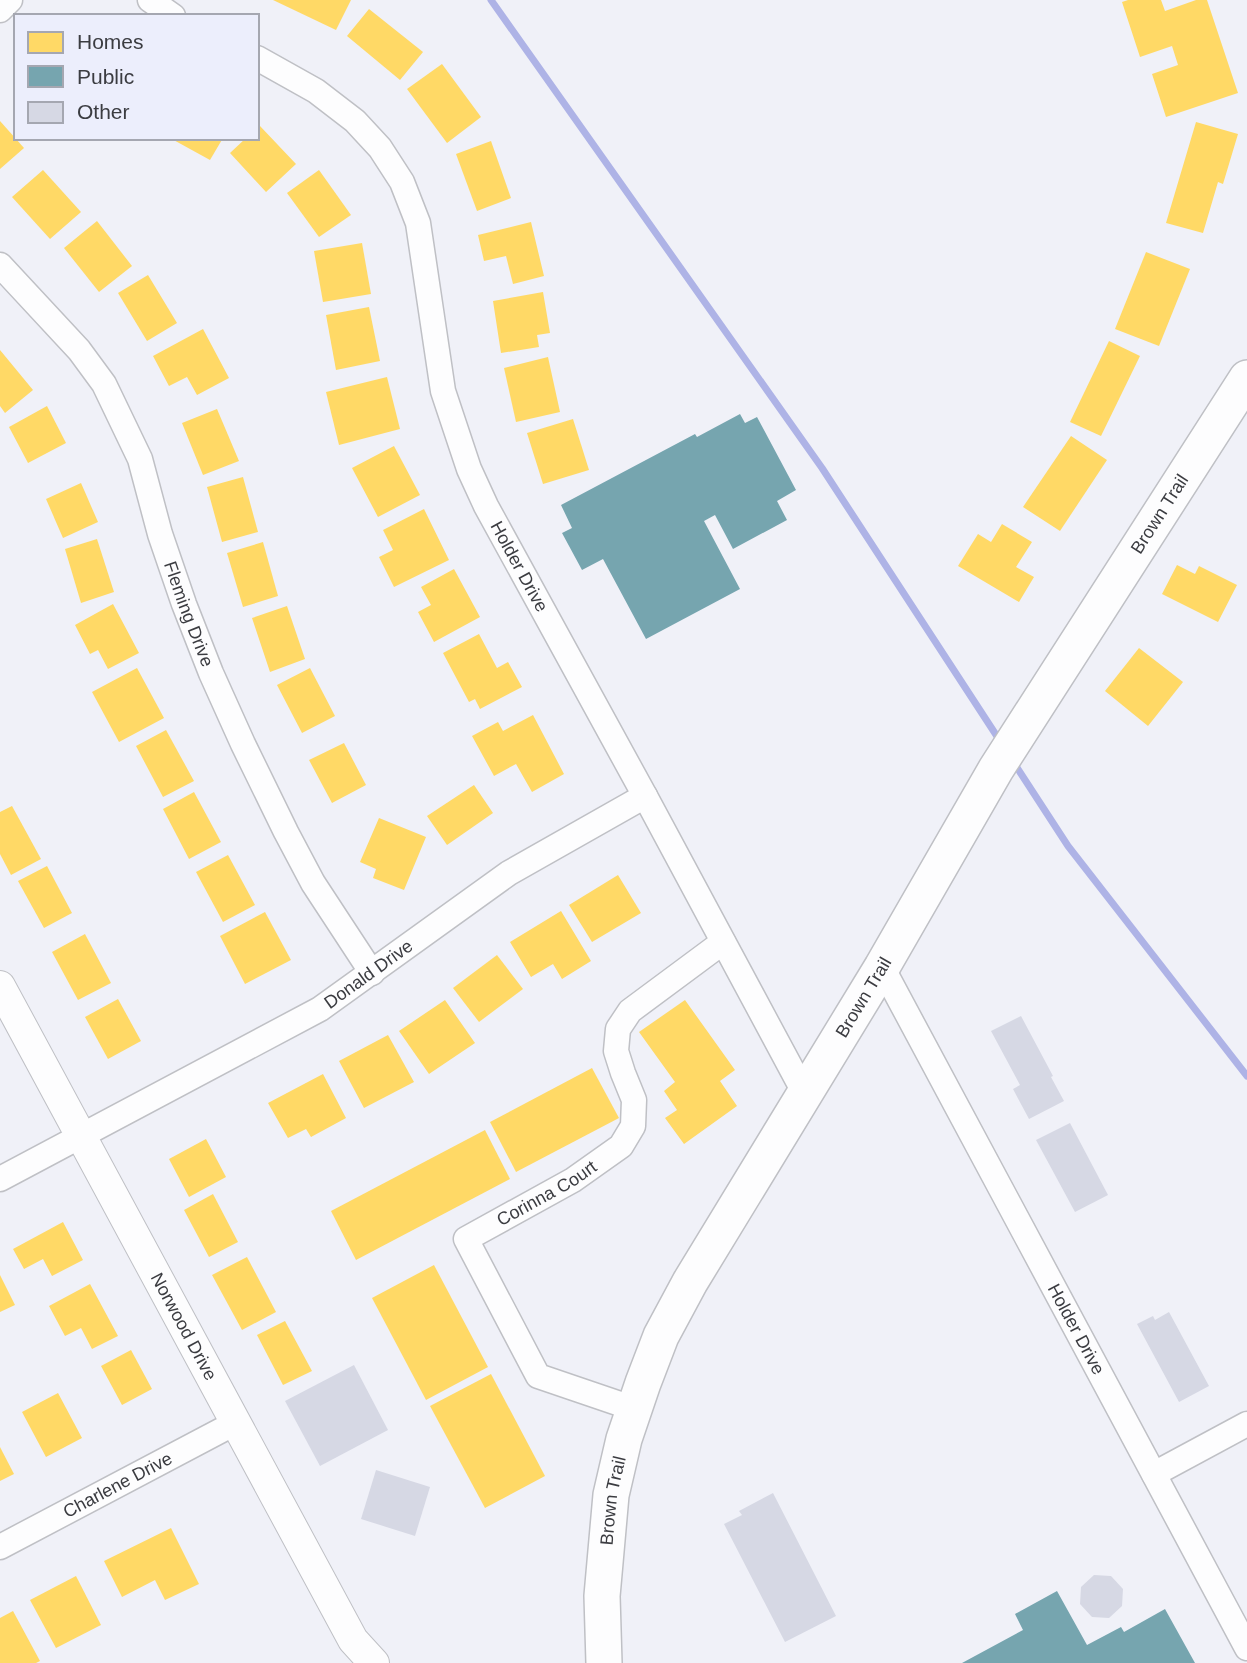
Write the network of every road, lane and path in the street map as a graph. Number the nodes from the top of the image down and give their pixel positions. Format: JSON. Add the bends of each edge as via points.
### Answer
{"nodes":[{"id":1,"x":10,"y":0,"type":"edge"},
{"id":2,"x":150,"y":0,"type":"edge"},
{"id":3,"x":0,"y":10,"type":"edge"},
{"id":4,"x":170,"y":14,"type":"edge"},
{"id":5,"x":259,"y":59,"type":"edge"},
{"id":6,"x":0,"y":265,"type":"edge"},
{"id":7,"x":1247,"y":378,"type":"edge"},
{"id":8,"x":645,"y":796,"type":"junction"},
{"id":9,"x":723,"y":942,"type":"junction"},
{"id":10,"x":882,"y":967,"type":"junction"},
{"id":11,"x":372,"y":973,"type":"junction"},
{"id":12,"x":0,"y":986,"type":"edge"},
{"id":13,"x":863,"y":999,"type":"junction"},
{"id":14,"x":906,"y":1013,"type":"junction"},
{"id":15,"x":805,"y":1094,"type":"junction"},
{"id":16,"x":81,"y":1136,"type":"junction"},
{"id":17,"x":0,"y":1179,"type":"edge"},
{"id":18,"x":635,"y":1409,"type":"junction"},
{"id":19,"x":235,"y":1423,"type":"junction"},
{"id":20,"x":1247,"y":1424,"type":"edge"},
{"id":21,"x":1154,"y":1474,"type":"junction"},
{"id":22,"x":0,"y":1547,"type":"edge"},
{"id":23,"x":1247,"y":1648,"type":"edge"},
{"id":24,"x":374,"y":1663,"type":"edge"},
{"id":25,"x":604,"y":1663,"type":"edge"}],
"edges":[{"from":1,"to":3,"type":"street"},
{"from":2,"to":4,"type":"street"},
{"from":5,"to":8,"type":"street","name":"Holder Drive","via":[[316,91],[355,121],[402,182],[418,223],[443,391],[469,469]]},
{"from":6,"to":11,"type":"street","name":"Fleming Drive","via":[[79,350],[104,384],[140,459],[184,604],[232,721],[313,883]]},
{"from":7,"to":10,"type":"main road","name":"Brown Trail","via":[[996,769]]},
{"from":8,"to":9,"type":"street","name":"Holder Drive"},
{"from":8,"to":11,"type":"street","name":"Donald Drive","via":[[509,873]]},
{"from":9,"to":15,"type":"street","name":"Holder Drive"},
{"from":9,"to":18,"type":"street","name":"Corinna Court","via":[[630,1011],[618,1029],[616,1051],[634,1100],[633,1126],[621,1146],[573,1180],[466,1239],[538,1376]]},
{"from":10,"to":13,"type":"main road","name":"Brown Trail"},
{"from":10,"to":14,"type":"street","name":"Holder Drive"},
{"from":11,"to":16,"type":"street","name":"Donald Drive","via":[[320,1009]]},
{"from":12,"to":16,"type":"street","name":"Norwood Drive"},
{"from":13,"to":14,"type":"street"},
{"from":13,"to":15,"type":"main road","name":"Brown Trail"},
{"from":14,"to":21,"type":"street","name":"Holder Drive"},
{"from":15,"to":18,"type":"main road","name":"Brown Trail","via":[[690,1282],[662,1336]]},
{"from":16,"to":17,"type":"street","name":"Donald Drive"},
{"from":16,"to":19,"type":"street","name":"Norwood Drive"},
{"from":18,"to":25,"type":"main road","name":"Brown Trail","via":[[611,1495],[602,1596]]},
{"from":19,"to":22,"type":"street","name":"Charlene Drive"},
{"from":19,"to":24,"type":"street","name":"Norwood Drive","via":[[353,1640]]},
{"from":20,"to":21,"type":"street"},
{"from":21,"to":23,"type":"street","name":"Holder Drive"}]}
